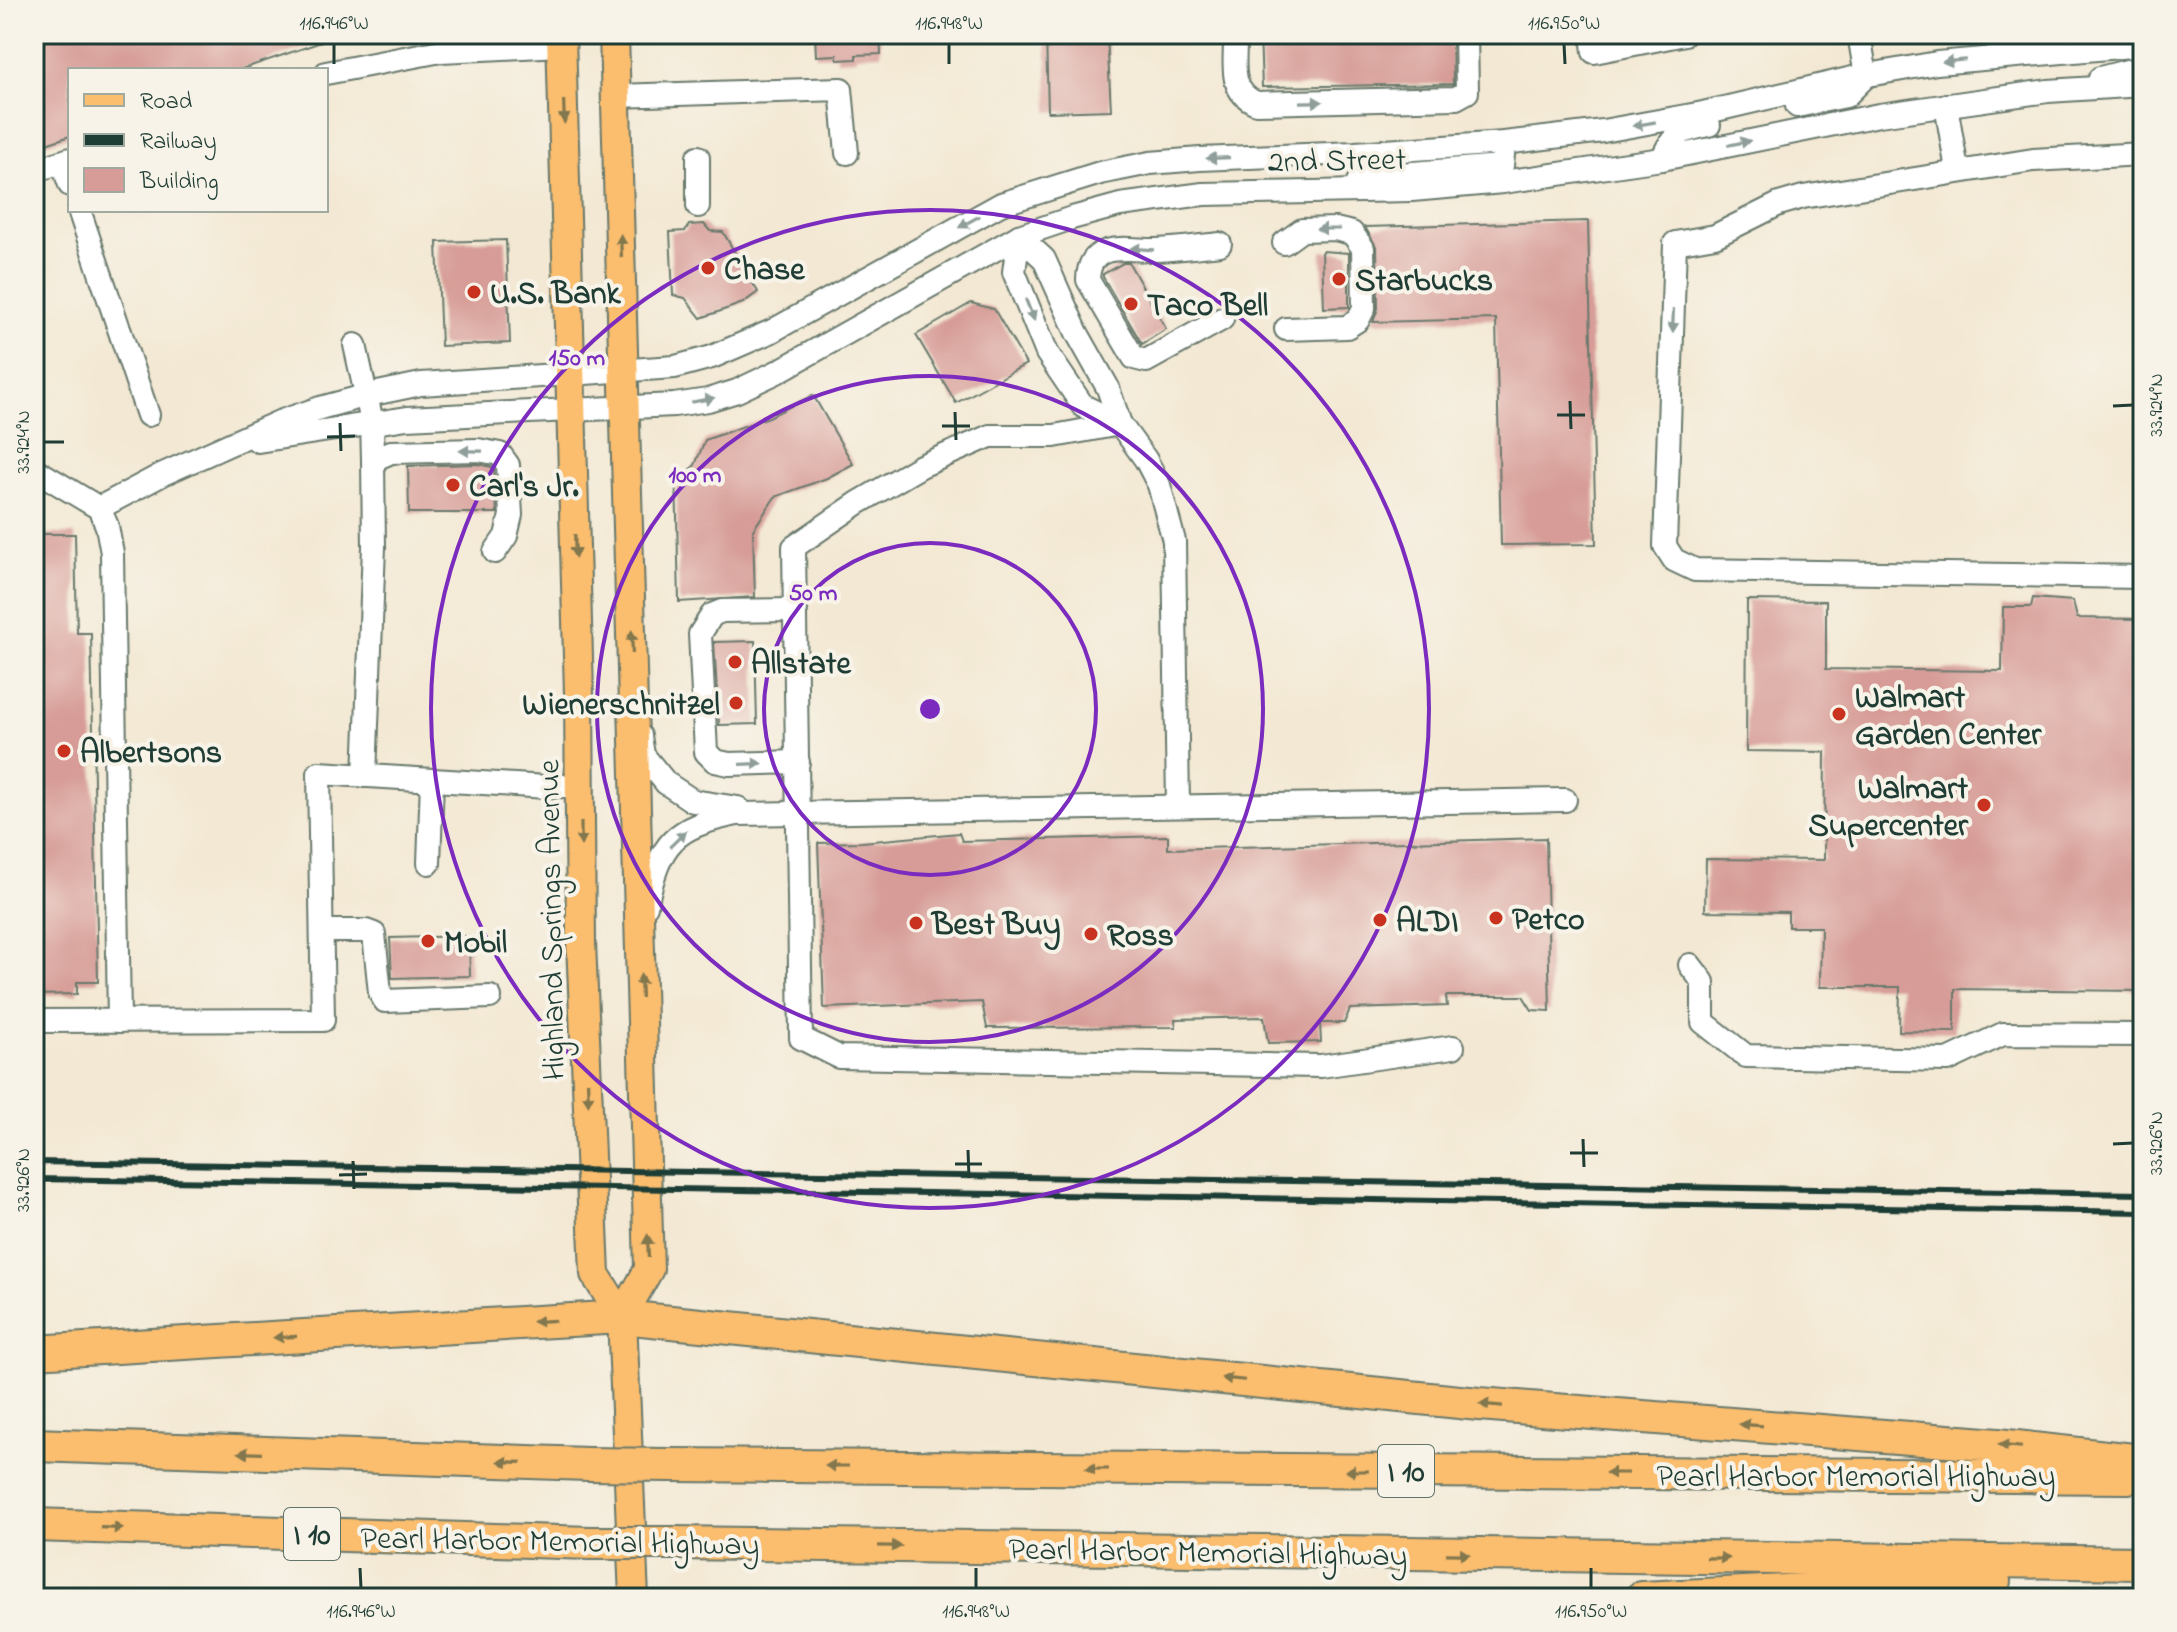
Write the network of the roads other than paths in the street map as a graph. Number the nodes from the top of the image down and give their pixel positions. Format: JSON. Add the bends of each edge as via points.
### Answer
{"nodes":[{"id":1,"x":614,"y":34,"type":"edge"},
{"id":2,"x":1235,"y":34,"type":"edge"},
{"id":3,"x":1466,"y":34,"type":"edge"},
{"id":4,"x":1592,"y":34,"type":"edge"},
{"id":5,"x":1685,"y":34,"type":"edge"},
{"id":6,"x":1859,"y":34,"type":"edge"},
{"id":7,"x":562,"y":39,"type":"edge"},
{"id":8,"x":2143,"y":45,"type":"edge"},
{"id":9,"x":2143,"y":67,"type":"edge"},
{"id":10,"x":328,"y":73,"type":"edge"},
{"id":11,"x":1866,"y":76,"type":"junction"},
{"id":12,"x":2143,"y":85,"type":"edge"},
{"id":13,"x":2048,"y":91,"type":"junction"},
{"id":14,"x":616,"y":96,"type":"junction"},
{"id":15,"x":1946,"y":105,"type":"junction"},
{"id":16,"x":1504,"y":143,"type":"junction"},
{"id":17,"x":847,"y":153,"type":"dead end"},
{"id":18,"x":2143,"y":154,"type":"edge"},
{"id":19,"x":698,"y":157,"type":"dead end"},
{"id":20,"x":1662,"y":159,"type":"junction"},
{"id":21,"x":66,"y":160,"type":"edge"},
{"id":22,"x":1957,"y":170,"type":"junction"},
{"id":23,"x":34,"y":171,"type":"edge"},
{"id":24,"x":1318,"y":192,"type":"junction"},
{"id":25,"x":698,"y":206,"type":"dead end"},
{"id":26,"x":80,"y":212,"type":"edge"},
{"id":27,"x":1019,"y":236,"type":"junction"},
{"id":28,"x":1284,"y":243,"type":"dead end"},
{"id":29,"x":1220,"y":244,"type":"dead end"},
{"id":30,"x":1222,"y":319,"type":"dead end"},
{"id":31,"x":1286,"y":329,"type":"dead end"},
{"id":32,"x":355,"y":345,"type":"dead end"},
{"id":33,"x":624,"y":370,"type":"junction"},
{"id":34,"x":572,"y":374,"type":"junction"},
{"id":35,"x":368,"y":395,"type":"junction"},
{"id":36,"x":625,"y":408,"type":"junction"},
{"id":37,"x":571,"y":412,"type":"junction"},
{"id":38,"x":148,"y":415,"type":"dead end"},
{"id":39,"x":372,"y":422,"type":"junction"},
{"id":40,"x":1120,"y":424,"type":"junction"},
{"id":41,"x":234,"y":445,"type":"junction"},
{"id":42,"x":373,"y":460,"type":"junction"},
{"id":43,"x":34,"y":469,"type":"edge"},
{"id":44,"x":99,"y":508,"type":"junction"},
{"id":45,"x":495,"y":552,"type":"dead end"},
{"id":46,"x":2143,"y":577,"type":"edge"},
{"id":47,"x":796,"y":610,"type":"junction"},
{"id":48,"x":633,"y":697,"type":"junction"},
{"id":49,"x":798,"y":762,"type":"junction"},
{"id":50,"x":365,"y":776,"type":"junction"},
{"id":51,"x":432,"y":780,"type":"junction"},
{"id":52,"x":581,"y":785,"type":"junction"},
{"id":53,"x":1565,"y":800,"type":"dead end"},
{"id":54,"x":1178,"y":806,"type":"junction"},
{"id":55,"x":797,"y":811,"type":"junction"},
{"id":56,"x":767,"y":812,"type":"junction"},
{"id":57,"x":429,"y":863,"type":"dead end"},
{"id":58,"x":322,"y":931,"type":"junction"},
{"id":59,"x":640,"y":934,"type":"junction"},
{"id":60,"x":1690,"y":965,"type":"dead end"},
{"id":61,"x":490,"y":997,"type":"dead end"},
{"id":62,"x":34,"y":1021,"type":"edge"},
{"id":63,"x":119,"y":1021,"type":"junction"},
{"id":64,"x":2143,"y":1035,"type":"edge"},
{"id":65,"x":1453,"y":1047,"type":"dead end"},
{"id":66,"x":622,"y":1317,"type":"junction"},
{"id":67,"x":34,"y":1352,"type":"edge"},
{"id":68,"x":34,"y":1445,"type":"edge"},
{"id":69,"x":2143,"y":1461,"type":"edge"},
{"id":70,"x":2143,"y":1477,"type":"edge"},
{"id":71,"x":34,"y":1525,"type":"edge"},
{"id":72,"x":2143,"y":1563,"type":"edge"},
{"id":73,"x":2143,"y":1574,"type":"edge"},
{"id":74,"x":634,"y":1598,"type":"edge"},
{"id":75,"x":1641,"y":1598,"type":"edge"}],
"edges":[{"from":1,"to":14,"type":"main road"},
{"from":2,"to":3,"type":"street","one_way":true,"via":[[1236,86],[1256,103],[1456,98],[1467,92]]},
{"from":4,"to":5,"type":"street","via":[[1594,52]]},
{"from":6,"to":11,"type":"street"},
{"from":7,"to":10,"type":"street","via":[[441,51]]},
{"from":7,"to":34,"type":"main road","name":"Highland Springs Avenue","one_way":true},
{"from":8,"to":11,"type":"street","name":"2nd Street","one_way":true,"via":[[1937,63]]},
{"from":9,"to":13,"type":"street"},
{"from":11,"to":16,"type":"street","name":"2nd Street","one_way":true,"via":[[1703,113]]},
{"from":11,"to":20,"type":"street","via":[[1846,96],[1686,130],[1672,137]]},
{"from":12,"to":13,"type":"street","name":"2nd Street"},
{"from":13,"to":15,"type":"street","name":"2nd Street"},
{"from":14,"to":17,"type":"street","via":[[841,89]]},
{"from":33,"to":14,"type":"main road","one_way":true},
{"from":20,"to":15,"type":"street","name":"2nd Street","one_way":true},
{"from":15,"to":22,"type":"street"},
{"from":16,"to":24,"type":"street","via":[[1502,166],[1387,175]]},
{"from":16,"to":33,"type":"street","name":"2nd Street","one_way":true,"via":[[1200,159],[1100,173],[1001,204],[745,344],[696,363]]},
{"from":18,"to":22,"type":"street"},
{"from":19,"to":25,"type":"street"},
{"from":20,"to":24,"type":"street","name":"2nd Street","via":[[1503,182]]},
{"from":21,"to":23,"type":"street"},
{"from":22,"to":46,"type":"street","one_way":true,"via":[[1803,197],[1715,236],[1675,243],[1665,546],[1674,560],[1695,570]]},
{"from":24,"to":27,"type":"street","name":"2nd Street","via":[[1152,199]]},
{"from":26,"to":38,"type":"street"},
{"from":36,"to":27,"type":"street","name":"2nd Street","one_way":true,"via":[[708,400],[737,391]]},
{"from":27,"to":40,"type":"street","via":[[1044,259],[1108,388]]},
{"from":27,"to":40,"type":"street","one_way":true,"via":[[1014,272],[1047,353],[1083,406]]},
{"from":31,"to":28,"type":"street","one_way":true,"via":[[1347,327],[1358,320],[1364,308],[1363,248],[1352,233],[1335,229],[1302,230]]},
{"from":29,"to":30,"type":"street","one_way":true,"via":[[1156,250],[1120,247],[1098,256],[1088,280],[1134,358],[1146,361]]},
{"from":32,"to":35,"type":"street"},
{"from":33,"to":34,"type":"street","name":"2nd Street"},
{"from":33,"to":36,"type":"main road"},
{"from":34,"to":35,"type":"street","name":"2nd Street","via":[[421,384]]},
{"from":34,"to":37,"type":"main road","name":"Highland Springs Avenue"},
{"from":35,"to":39,"type":"street"},
{"from":35,"to":41,"type":"street","name":"2nd Street","via":[[279,422]]},
{"from":36,"to":37,"type":"street","name":"2nd Street"},
{"from":48,"to":36,"type":"main road","one_way":true},
{"from":37,"to":39,"type":"street","name":"2nd Street"},
{"from":37,"to":52,"type":"main road","name":"Highland Springs Avenue","one_way":true},
{"from":39,"to":41,"type":"street","name":"2nd Street"},
{"from":39,"to":42,"type":"street"},
{"from":40,"to":47,"type":"street","via":[[1054,436],[990,436],[921,466],[794,547]]},
{"from":40,"to":54,"type":"street","via":[[1159,485],[1174,541]]},
{"from":41,"to":44,"type":"street"},
{"from":45,"to":42,"type":"street","one_way":true,"via":[[511,515],[508,465],[500,454],[391,452]]},
{"from":42,"to":50,"type":"street"},
{"from":43,"to":44,"type":"street"},
{"from":44,"to":63,"type":"street","via":[[112,553]]},
{"from":47,"to":49,"type":"street"},
{"from":47,"to":49,"type":"street","one_way":true,"via":[[722,611],[712,615],[700,634],[706,752],[729,764]]},
{"from":48,"to":56,"type":"street","via":[[643,755],[666,783],[693,801]]},
{"from":48,"to":59,"type":"main road"},
{"from":49,"to":55,"type":"street"},
{"from":50,"to":51,"type":"street"},
{"from":50,"to":58,"type":"street","via":[[319,773]]},
{"from":51,"to":52,"type":"street"},
{"from":51,"to":57,"type":"street"},
{"from":52,"to":66,"type":"main road","name":"Highland Springs Avenue","one_way":true,"via":[[581,942],[595,1274]]},
{"from":53,"to":54,"type":"street"},
{"from":54,"to":55,"type":"street"},
{"from":55,"to":56,"type":"street"},
{"from":55,"to":65,"type":"street","via":[[801,1038],[839,1057],[1321,1066]]},
{"from":59,"to":56,"type":"street","one_way":true,"via":[[654,870],[676,835],[703,821]]},
{"from":58,"to":61,"type":"street","via":[[374,934],[385,1001]]},
{"from":58,"to":63,"type":"street","via":[[323,1020]]},
{"from":66,"to":59,"type":"main road","one_way":true,"via":[[649,1269]]},
{"from":60,"to":64,"type":"street","via":[[1703,982],[1703,1022],[1746,1056],[1948,1060],[2003,1034]]},
{"from":62,"to":63,"type":"street"},
{"from":66,"to":67,"type":"highway","one_way":true},
{"from":69,"to":66,"type":"highway","one_way":true,"via":[[1983,1443],[1479,1404]]},
{"from":66,"to":74,"type":"main road","name":"Highland Springs Avenue"},
{"from":70,"to":68,"type":"highway","name":"Pearl Harbor Memorial Highway","number":"I 10","one_way":true,"bridge":true,"via":[[588,1464]]},
{"from":71,"to":72,"type":"highway","name":"Pearl Harbor Memorial Highway","number":"I 10","one_way":true,"bridge":true,"via":[[590,1543]]},
{"from":73,"to":75,"type":"highway"}]}
